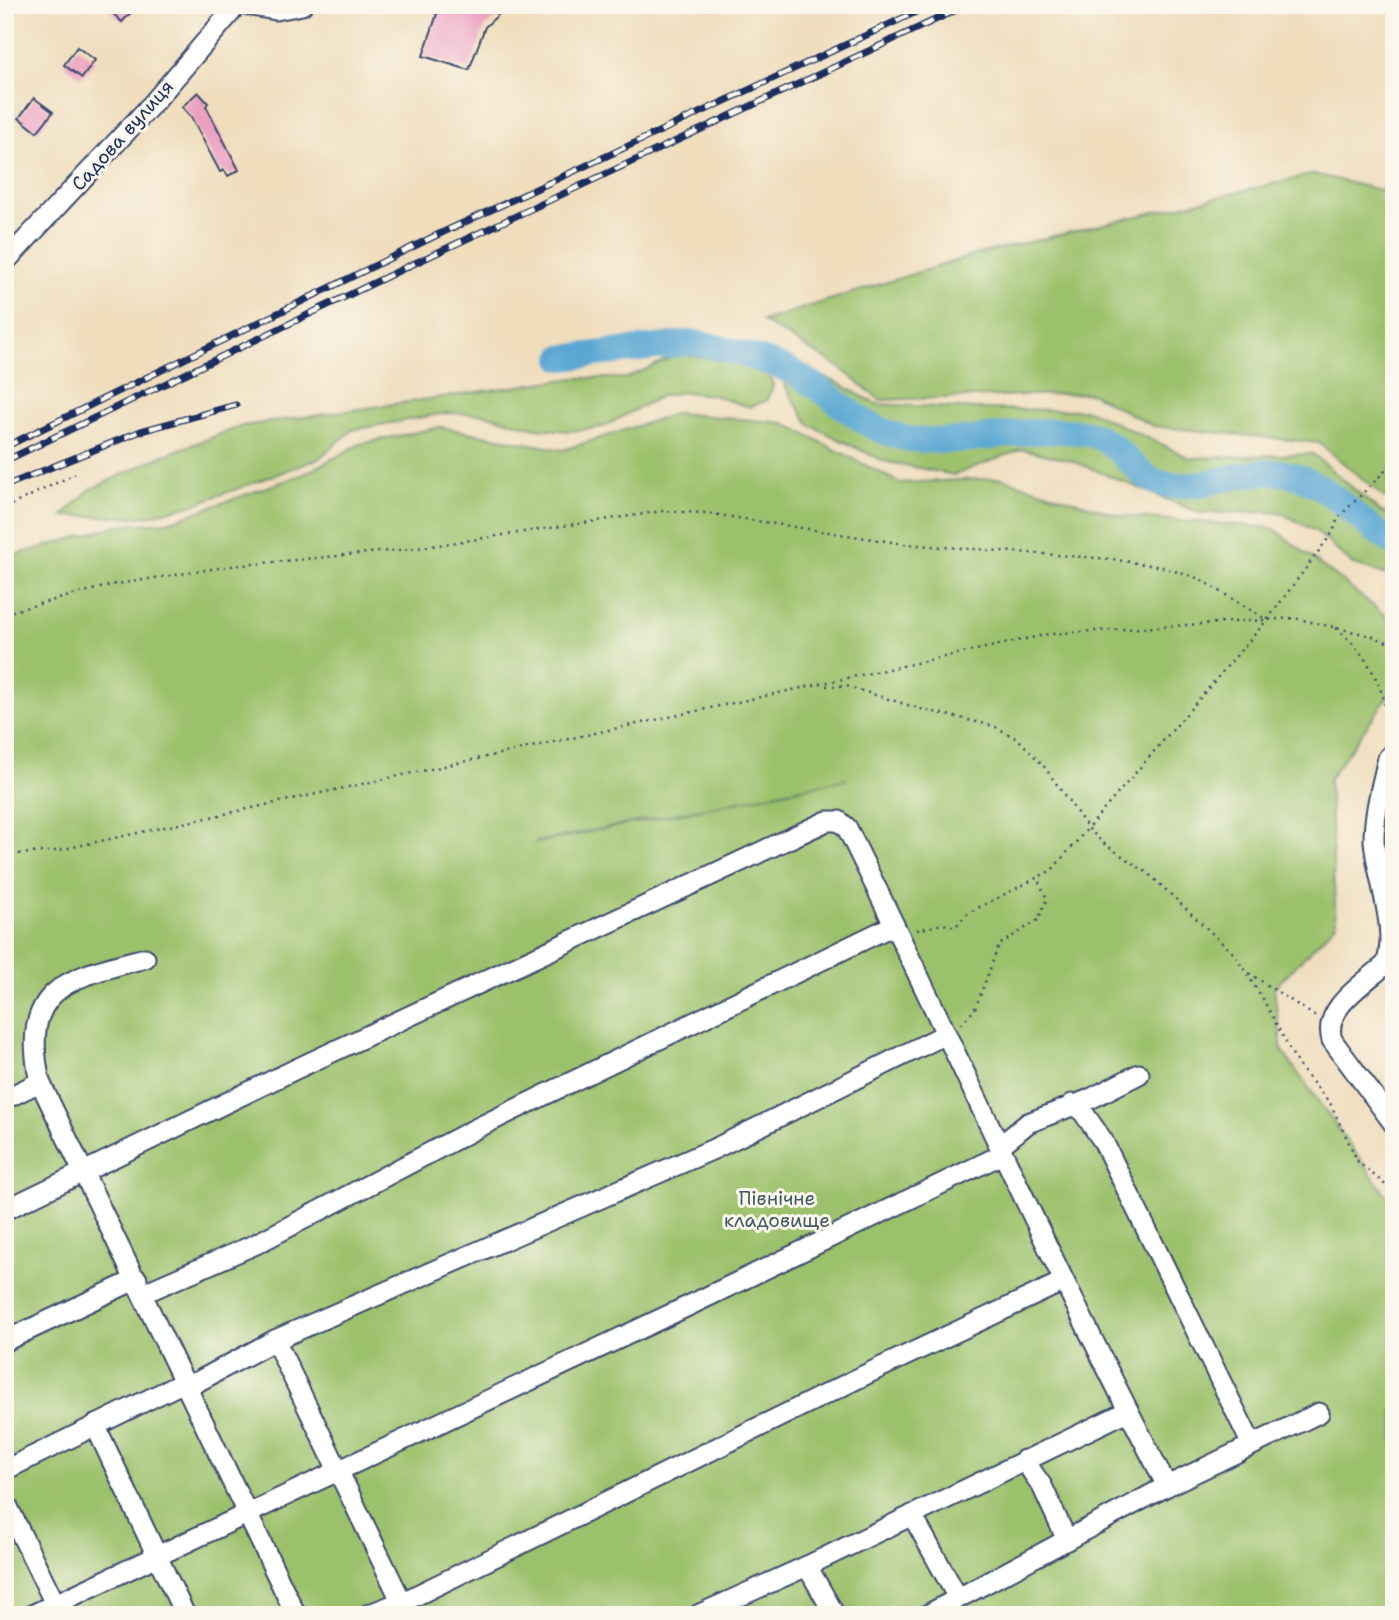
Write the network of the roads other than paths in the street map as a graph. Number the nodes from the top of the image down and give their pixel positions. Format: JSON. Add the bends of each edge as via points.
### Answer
{"nodes":[{"id":1,"x":237,"y":5,"type":"edge"},
{"id":2,"x":246,"y":5,"type":"edge"},
{"id":3,"x":302,"y":5,"type":"edge"},
{"id":4,"x":5,"y":262,"type":"edge"},
{"id":5,"x":1391,"y":755,"type":"edge"},
{"id":6,"x":894,"y":925,"type":"junction"},
{"id":7,"x":145,"y":958,"type":"dead end"},
{"id":8,"x":946,"y":1034,"type":"junction"},
{"id":9,"x":1139,"y":1074,"type":"dead end"},
{"id":10,"x":40,"y":1082,"type":"junction"},
{"id":11,"x":5,"y":1099,"type":"edge"},
{"id":12,"x":1072,"y":1104,"type":"junction"},
{"id":13,"x":1394,"y":1124,"type":"edge"},
{"id":14,"x":1002,"y":1150,"type":"junction"},
{"id":15,"x":84,"y":1172,"type":"junction"},
{"id":16,"x":5,"y":1210,"type":"edge"},
{"id":17,"x":1062,"y":1282,"type":"junction"},
{"id":18,"x":140,"y":1286,"type":"junction"},
{"id":19,"x":275,"y":1340,"type":"junction"},
{"id":20,"x":5,"y":1341,"type":"edge"},
{"id":21,"x":187,"y":1384,"type":"junction"},
{"id":22,"x":1128,"y":1411,"type":"junction"},
{"id":23,"x":1319,"y":1413,"type":"dead end"},
{"id":24,"x":95,"y":1426,"type":"junction"},
{"id":25,"x":1252,"y":1445,"type":"junction"},
{"id":26,"x":1024,"y":1460,"type":"junction"},
{"id":27,"x":5,"y":1470,"type":"edge"},
{"id":28,"x":339,"y":1471,"type":"junction"},
{"id":29,"x":1167,"y":1486,"type":"junction"},
{"id":30,"x":5,"y":1501,"type":"edge"},
{"id":31,"x":247,"y":1513,"type":"junction"},
{"id":32,"x":912,"y":1515,"type":"junction"},
{"id":33,"x":1067,"y":1540,"type":"junction"},
{"id":34,"x":158,"y":1556,"type":"junction"},
{"id":35,"x":807,"y":1566,"type":"junction"},
{"id":36,"x":958,"y":1598,"type":"junction"},
{"id":37,"x":405,"y":1608,"type":"edge"},
{"id":38,"x":58,"y":1609,"type":"edge"},
{"id":39,"x":32,"y":1615,"type":"edge"},
{"id":40,"x":185,"y":1615,"type":"edge"},
{"id":41,"x":296,"y":1615,"type":"edge"},
{"id":42,"x":367,"y":1615,"type":"edge"},
{"id":43,"x":698,"y":1615,"type":"edge"},
{"id":44,"x":835,"y":1615,"type":"edge"},
{"id":45,"x":927,"y":1615,"type":"edge"}],
"edges":[{"from":1,"to":4,"type":"street","name":"Садова вулиця"},
{"from":2,"to":3,"type":"street","via":[[276,10]]},
{"from":5,"to":13,"type":"street","via":[[1374,842],[1389,921],[1390,955],[1337,1009],[1329,1029]]},
{"from":6,"to":8,"type":"street"},
{"from":6,"to":15,"type":"street","via":[[847,828],[839,821],[827,821]]},
{"from":6,"to":18,"type":"street","via":[[477,1128],[256,1244]]},
{"from":7,"to":10,"type":"street","via":[[80,975],[46,1000],[36,1045]]},
{"from":8,"to":14,"type":"street"},
{"from":8,"to":19,"type":"street","via":[[716,1148]]},
{"from":9,"to":12,"type":"street"},
{"from":10,"to":11,"type":"street"},
{"from":10,"to":15,"type":"street"},
{"from":12,"to":14,"type":"street","via":[[1028,1123]]},
{"from":12,"to":25,"type":"street","via":[[1103,1141]]},
{"from":14,"to":17,"type":"street"},
{"from":14,"to":28,"type":"street"},
{"from":15,"to":16,"type":"street"},
{"from":15,"to":18,"type":"street"},
{"from":17,"to":22,"type":"street"},
{"from":17,"to":37,"type":"street"},
{"from":18,"to":20,"type":"street"},
{"from":18,"to":21,"type":"street"},
{"from":19,"to":21,"type":"street"},
{"from":19,"to":28,"type":"street"},
{"from":21,"to":24,"type":"street"},
{"from":21,"to":31,"type":"street"},
{"from":22,"to":26,"type":"street"},
{"from":22,"to":29,"type":"street"},
{"from":23,"to":25,"type":"street"},
{"from":24,"to":27,"type":"street"},
{"from":24,"to":34,"type":"street"},
{"from":25,"to":29,"type":"street"},
{"from":26,"to":32,"type":"street"},
{"from":26,"to":33,"type":"street","via":[[1042,1486]]},
{"from":28,"to":31,"type":"street"},
{"from":28,"to":37,"type":"street"},
{"from":29,"to":33,"type":"street"},
{"from":30,"to":38,"type":"street"},
{"from":31,"to":34,"type":"street"},
{"from":31,"to":41,"type":"street"},
{"from":32,"to":35,"type":"street"},
{"from":32,"to":36,"type":"street"},
{"from":33,"to":36,"type":"street"},
{"from":34,"to":38,"type":"street"},
{"from":34,"to":40,"type":"street"},
{"from":35,"to":43,"type":"street"},
{"from":35,"to":44,"type":"street"},
{"from":36,"to":45,"type":"street"},
{"from":37,"to":42,"type":"street"},
{"from":38,"to":39,"type":"street"}]}
